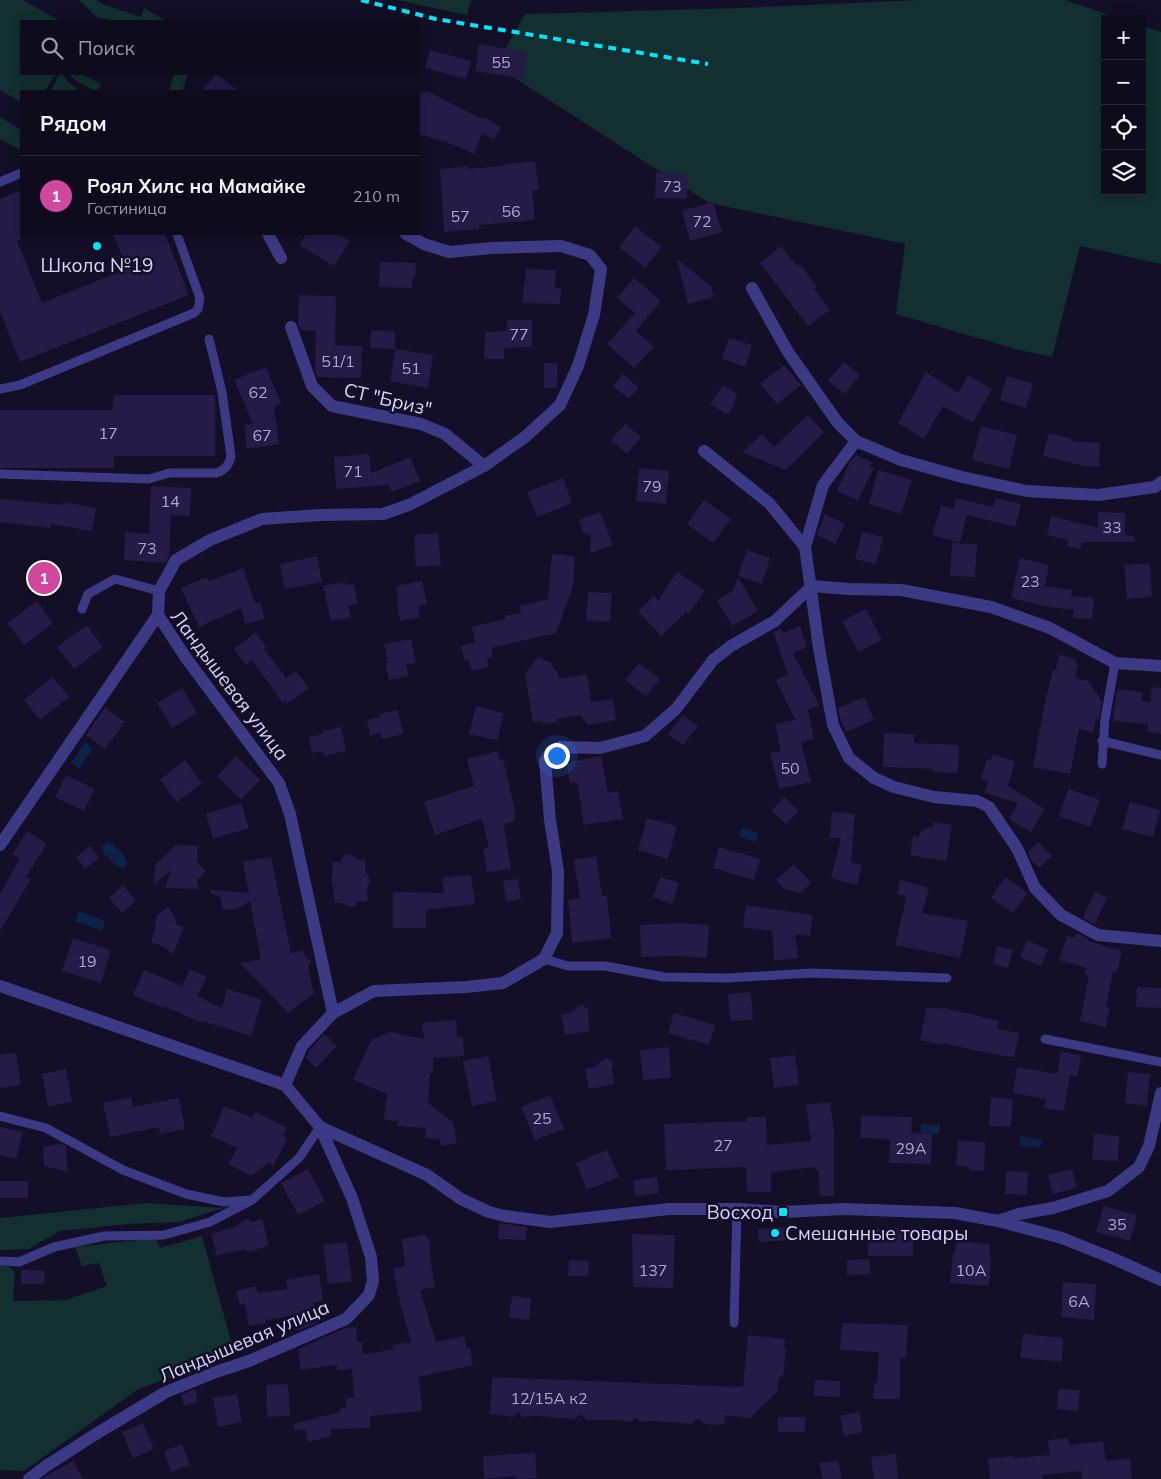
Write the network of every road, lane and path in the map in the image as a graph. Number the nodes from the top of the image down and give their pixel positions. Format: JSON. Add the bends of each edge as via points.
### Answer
{"nodes":[{"id":1,"x":20,"y":173,"type":"edge"},
{"id":2,"x":0,"y":182,"type":"edge"},
{"id":3,"x":176,"y":235,"type":"edge"},
{"id":4,"x":269,"y":235,"type":"edge"},
{"id":5,"x":408,"y":235,"type":"edge"},
{"id":6,"x":281,"y":258,"type":"dead end"},
{"id":7,"x":752,"y":288,"type":"dead end"},
{"id":8,"x":291,"y":327,"type":"dead end"},
{"id":9,"x":209,"y":339,"type":"dead end"},
{"id":10,"x":0,"y":389,"type":"edge"},
{"id":11,"x":856,"y":441,"type":"junction"},
{"id":12,"x":704,"y":451,"type":"dead end"},
{"id":13,"x":484,"y":466,"type":"junction"},
{"id":14,"x":0,"y":474,"type":"edge"},
{"id":15,"x":1161,"y":482,"type":"edge"},
{"id":16,"x":805,"y":547,"type":"junction"},
{"id":17,"x":812,"y":586,"type":"junction"},
{"id":18,"x":159,"y":590,"type":"junction"},
{"id":19,"x":82,"y":609,"type":"dead end"},
{"id":20,"x":158,"y":615,"type":"junction"},
{"id":21,"x":1115,"y":664,"type":"junction"},
{"id":22,"x":1161,"y":666,"type":"edge"},
{"id":23,"x":1102,"y":741,"type":"junction"},
{"id":24,"x":1161,"y":755,"type":"edge"},
{"id":25,"x":1102,"y":764,"type":"dead end"},
{"id":26,"x":0,"y":845,"type":"edge"},
{"id":27,"x":1161,"y":941,"type":"edge"},
{"id":28,"x":544,"y":959,"type":"junction"},
{"id":29,"x":947,"y":978,"type":"dead end"},
{"id":30,"x":0,"y":986,"type":"edge"},
{"id":31,"x":333,"y":1013,"type":"junction"},
{"id":32,"x":1045,"y":1039,"type":"dead end"},
{"id":33,"x":1161,"y":1062,"type":"edge"},
{"id":34,"x":285,"y":1085,"type":"junction"},
{"id":35,"x":1161,"y":1093,"type":"edge"},
{"id":36,"x":0,"y":1116,"type":"edge"},
{"id":37,"x":320,"y":1127,"type":"junction"},
{"id":38,"x":252,"y":1200,"type":"junction"},
{"id":39,"x":737,"y":1209,"type":"junction"},
{"id":40,"x":998,"y":1221,"type":"junction"},
{"id":41,"x":0,"y":1261,"type":"edge"},
{"id":42,"x":1161,"y":1280,"type":"edge"},
{"id":43,"x":734,"y":1323,"type":"dead end"},
{"id":44,"x":29,"y":1479,"type":"edge"}],
"edges":[{"from":1,"to":2,"type":"lane"},
{"from":3,"to":10,"type":"lane","via":[[200,298],[194,313],[20,385]]},
{"from":4,"to":6,"type":"street"},
{"from":5,"to":13,"type":"street","via":[[449,252],[561,246],[590,255],[600,269],[594,315],[578,366],[560,405]]},
{"from":7,"to":11,"type":"street","via":[[788,352],[838,423]]},
{"from":8,"to":13,"type":"street","name":"СТ \"Бриз\"","via":[[312,386],[332,406],[421,424],[445,434]]},
{"from":9,"to":14,"type":"lane","via":[[222,392],[230,456],[229,465],[217,474],[169,473],[150,479]]},
{"from":11,"to":15,"type":"street","via":[[901,460],[1026,491],[1098,494],[1155,487]]},
{"from":11,"to":16,"type":"street","via":[[823,485]]},
{"from":12,"to":16,"type":"street","via":[[769,503]]},
{"from":13,"to":18,"type":"street","via":[[410,505],[383,514],[262,520],[210,540],[176,560]]},
{"from":16,"to":17,"type":"street"},
{"from":17,"to":21,"type":"street","via":[[901,590],[991,608],[1050,628]]},
{"from":17,"to":27,"type":"street","via":[[833,725],[849,758],[874,778],[894,787],[934,797],[977,801],[989,807],[1017,848],[1035,888],[1061,915],[1098,935]]},
{"from":17,"to":28,"type":"street","via":[[775,621],[713,660],[676,709],[645,736],[600,748],[559,747],[551,752],[545,761],[558,871],[557,933]]},
{"from":18,"to":19,"type":"lane","via":[[115,579],[88,594]]},
{"from":18,"to":20,"type":"street"},
{"from":20,"to":26,"type":"street","name":"Ландышевая улица"},
{"from":20,"to":31,"type":"street","name":"Ландышевая улица","via":[[279,783],[290,814]]},
{"from":21,"to":22,"type":"street"},
{"from":21,"to":23,"type":"lane"},
{"from":23,"to":24,"type":"lane"},
{"from":23,"to":25,"type":"lane"},
{"from":28,"to":29,"type":"lane","via":[[568,966],[605,966],[664,978],[811,973]]},
{"from":28,"to":31,"type":"street","via":[[503,983],[374,991]]},
{"from":30,"to":34,"type":"street"},
{"from":31,"to":34,"type":"street","via":[[302,1046]]},
{"from":32,"to":33,"type":"lane"},
{"from":34,"to":37,"type":"street","name":"Ландышевая улица"},
{"from":35,"to":40,"type":"street","name":"Ландышевая улица","via":[[1149,1146],[1139,1167],[1108,1191]]},
{"from":36,"to":38,"type":"lane","via":[[46,1128],[123,1170],[186,1194],[224,1202]]},
{"from":37,"to":38,"type":"lane","via":[[299,1158]]},
{"from":37,"to":39,"type":"street","name":"Ландышевая улица","via":[[427,1175],[461,1199],[505,1216],[550,1222],[669,1209]]},
{"from":37,"to":44,"type":"street","name":"Ландышевая улица","via":[[352,1198],[371,1257],[373,1280],[369,1295],[346,1319],[166,1392]]},
{"from":38,"to":41,"type":"lane","via":[[210,1222],[164,1235],[104,1236],[54,1247],[19,1262]]},
{"from":39,"to":40,"type":"street","name":"Ландышевая улица","via":[[955,1213]]},
{"from":39,"to":43,"type":"lane"},
{"from":40,"to":42,"type":"street","name":"Ландышевая улица","via":[[1062,1238]]}]}
